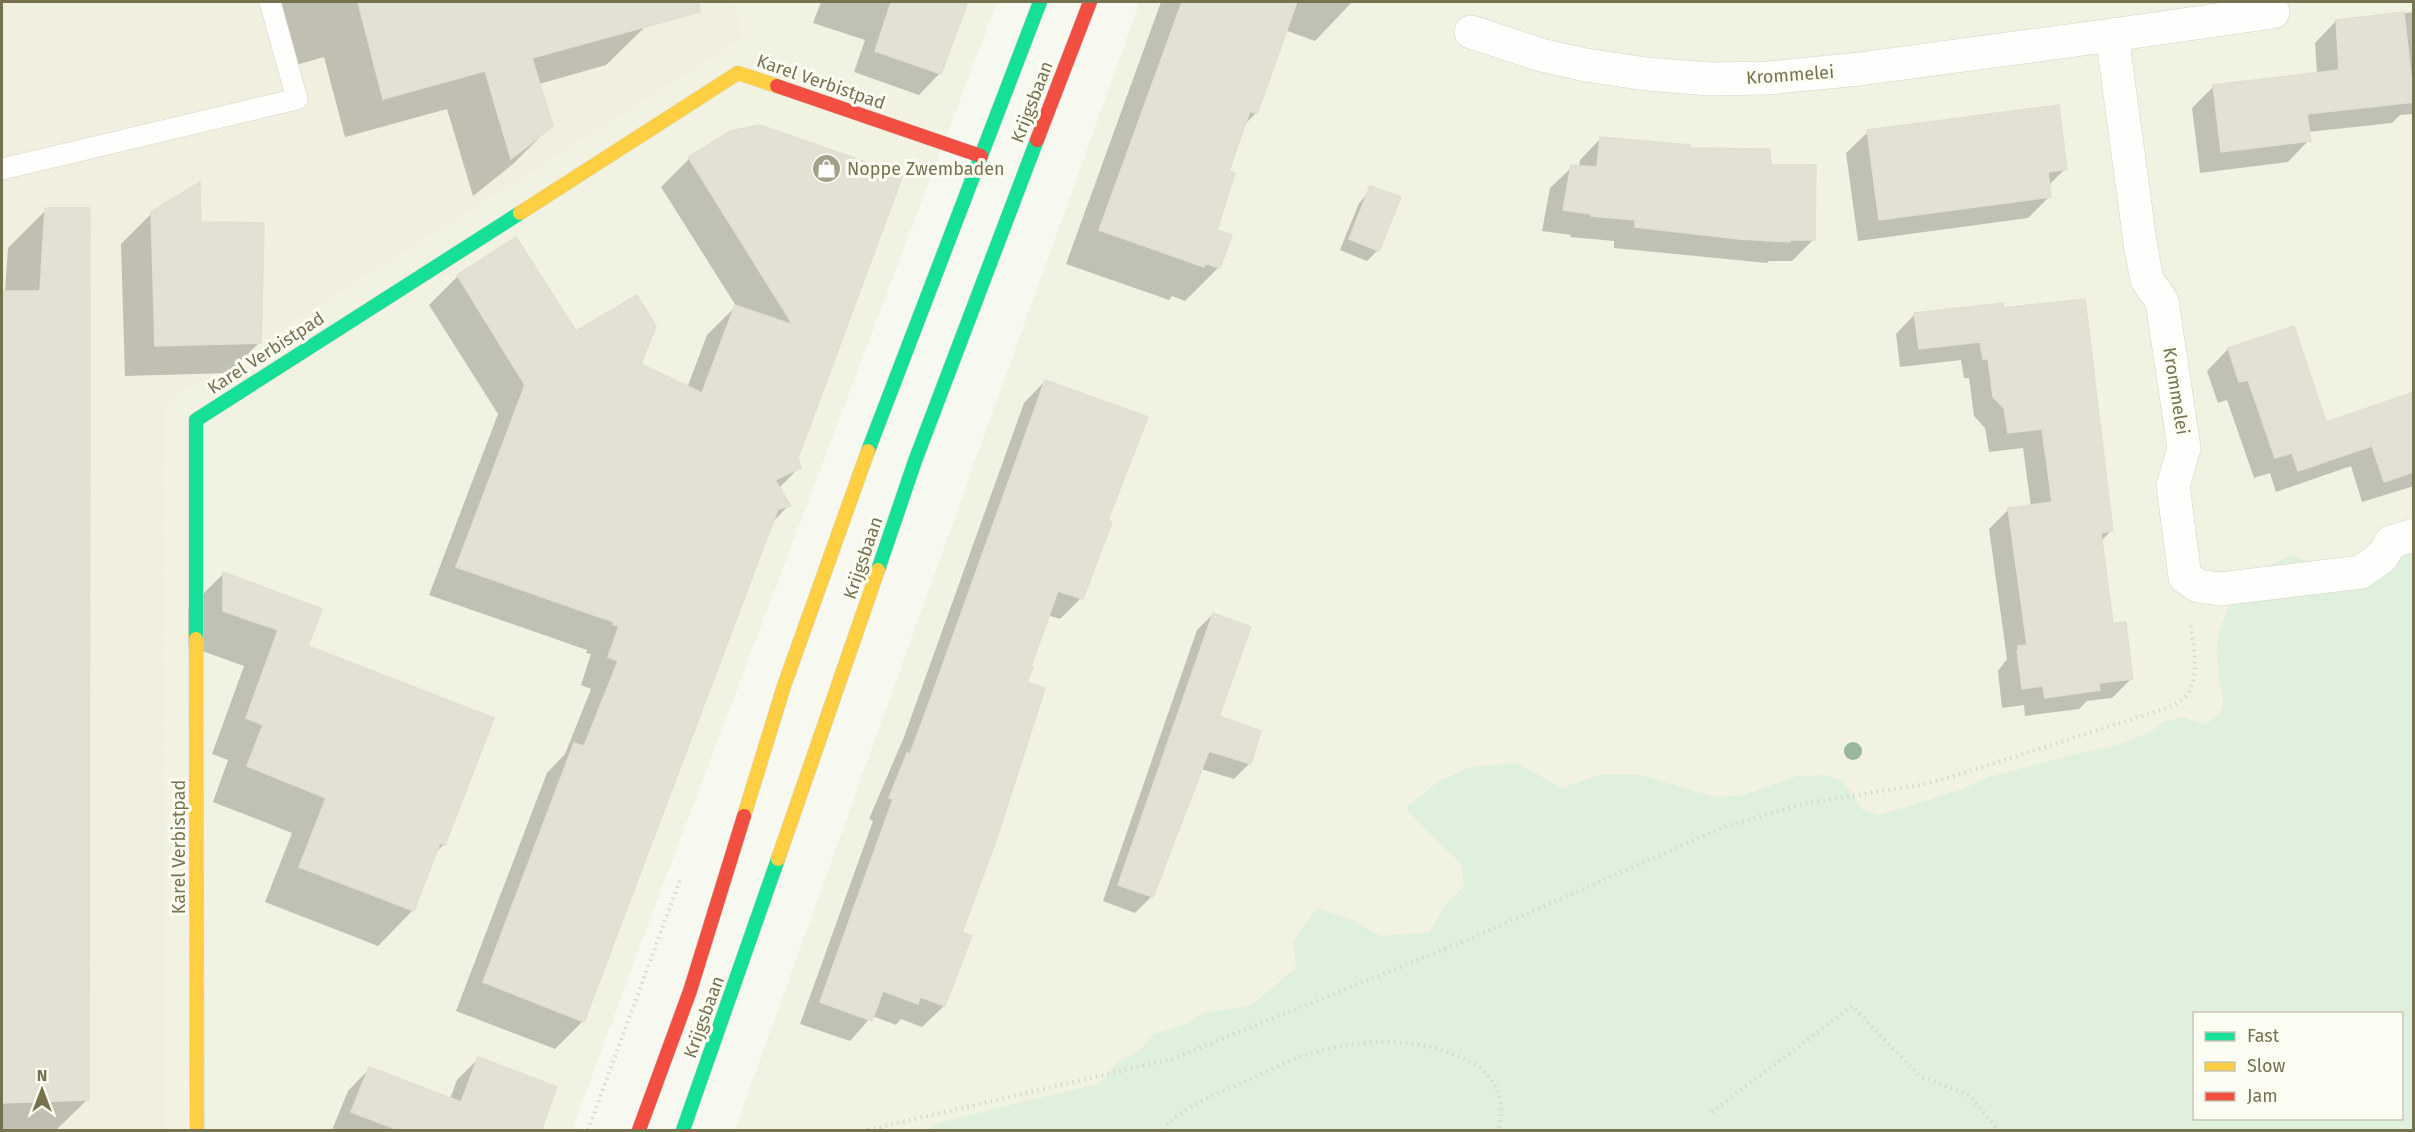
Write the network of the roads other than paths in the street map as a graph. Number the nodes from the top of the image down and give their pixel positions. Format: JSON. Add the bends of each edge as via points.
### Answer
{"nodes":[{"id":1,"x":270,"y":2,"type":"edge"},
{"id":2,"x":1040,"y":2,"type":"edge"},
{"id":3,"x":1090,"y":2,"type":"edge"},
{"id":4,"x":2196,"y":12,"type":"edge"},
{"id":5,"x":2273,"y":12,"type":"dead end"},
{"id":6,"x":1471,"y":32,"type":"dead end"},
{"id":7,"x":2112,"y":35,"type":"junction"},
{"id":8,"x":981,"y":156,"type":"junction"},
{"id":9,"x":2,"y":169,"type":"edge"},
{"id":10,"x":2414,"y":535,"type":"edge"},
{"id":11,"x":197,"y":1131,"type":"edge"},
{"id":12,"x":639,"y":1131,"type":"edge"},
{"id":13,"x":683,"y":1131,"type":"edge"}],
"edges":[{"from":1,"to":9,"type":"lane","via":[[297,99]]},
{"from":2,"to":8,"type":"main road","name":"Krijgsbaan"},
{"from":3,"to":13,"type":"main road","name":"Krijgsbaan","via":[[915,461]]},
{"from":4,"to":5,"type":"street","name":"Krommelei"},
{"from":4,"to":7,"type":"street","name":"Krommelei"},
{"from":6,"to":7,"type":"street","name":"Krommelei","via":[[1586,65],[1710,79],[1860,69]]},
{"from":7,"to":10,"type":"street","name":"Krommelei","via":[[2141,249],[2147,280],[2162,301],[2184,448],[2173,486],[2185,577],[2198,586],[2220,589],[2361,572],[2382,557],[2391,542]]},
{"from":8,"to":11,"type":"main road","name":"Karel Verbistpad","via":[[738,73],[196,420]]},
{"from":8,"to":12,"type":"main road","name":"Krijgsbaan","via":[[784,686],[690,991]]}]}
